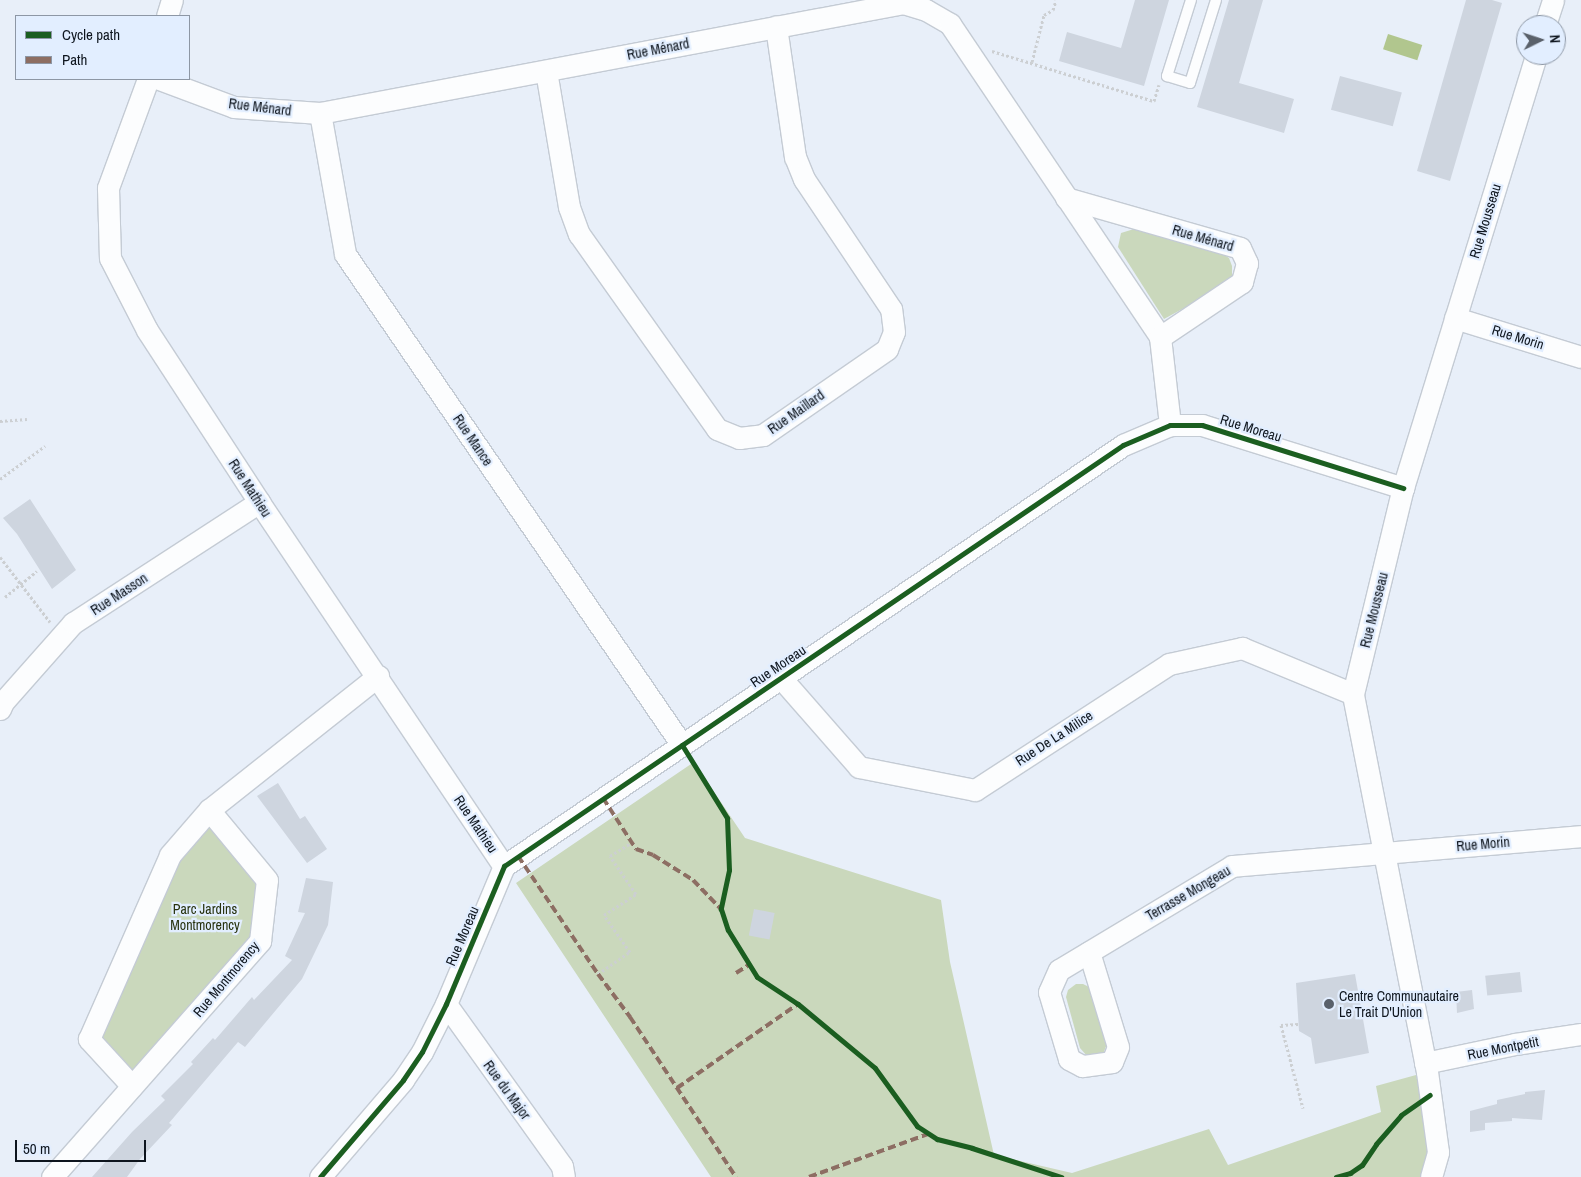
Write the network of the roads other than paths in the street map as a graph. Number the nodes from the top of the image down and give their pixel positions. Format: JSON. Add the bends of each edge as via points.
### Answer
{"nodes":[{"id":1,"x":172,"y":0,"type":"edge"},
{"id":2,"x":1191,"y":0,"type":"edge"},
{"id":3,"x":1216,"y":0,"type":"edge"},
{"id":4,"x":1553,"y":0,"type":"edge"},
{"id":5,"x":167,"y":15,"type":"edge"},
{"id":6,"x":1548,"y":15,"type":"edge"},
{"id":7,"x":776,"y":26,"type":"junction"},
{"id":8,"x":1533,"y":65,"type":"edge"},
{"id":9,"x":546,"y":70,"type":"junction"},
{"id":10,"x":148,"y":80,"type":"edge"},
{"id":11,"x":162,"y":80,"type":"edge"},
{"id":12,"x":320,"y":113,"type":"junction"},
{"id":13,"x":1066,"y":198,"type":"junction"},
{"id":14,"x":1455,"y":318,"type":"junction"},
{"id":15,"x":1160,"y":337,"type":"junction"},
{"id":16,"x":1581,"y":356,"type":"edge"},
{"id":17,"x":1170,"y":425,"type":"junction"},
{"id":18,"x":1403,"y":488,"type":"junction"},
{"id":19,"x":260,"y":502,"type":"junction"},
{"id":20,"x":378,"y":676,"type":"junction"},
{"id":21,"x":781,"y":678,"type":"junction"},
{"id":22,"x":1354,"y":694,"type":"junction"},
{"id":23,"x":0,"y":709,"type":"edge"},
{"id":24,"x":682,"y":745,"type":"junction"},
{"id":25,"x":209,"y":810,"type":"junction"},
{"id":26,"x":1581,"y":836,"type":"edge"},
{"id":27,"x":1385,"y":852,"type":"junction"},
{"id":28,"x":504,"y":866,"type":"junction"},
{"id":29,"x":1089,"y":952,"type":"junction"},
{"id":30,"x":446,"y":1004,"type":"junction"},
{"id":31,"x":1581,"y":1034,"type":"edge"},
{"id":32,"x":1425,"y":1063,"type":"junction"},
{"id":33,"x":132,"y":1086,"type":"junction"},
{"id":34,"x":52,"y":1177,"type":"edge"},
{"id":35,"x":320,"y":1177,"type":"edge"},
{"id":36,"x":564,"y":1177,"type":"edge"},
{"id":37,"x":1431,"y":1177,"type":"edge"}],
"edges":[{"from":1,"to":5,"type":"street"},
{"from":2,"to":3,"type":"lane","via":[[1167,76],[1190,83]]},
{"from":4,"to":6,"type":"street"},
{"from":7,"to":9,"type":"street","name":"Rue Ménard"},
{"from":7,"to":9,"type":"street","name":"Rue Maillard","via":[[795,157],[804,179],[891,309],[894,332],[886,349],[763,435],[739,438],[717,429],[579,234],[569,207]]},
{"from":7,"to":13,"type":"street","name":"Rue Ménard","via":[[903,2],[926,10],[950,24]]},
{"from":8,"to":14,"type":"street","name":"Rue Mousseau"},
{"from":9,"to":12,"type":"street","name":"Rue Ménard"},
{"from":10,"to":19,"type":"street","name":"Rue Mathieu","via":[[108,188],[110,258],[147,330]]},
{"from":11,"to":12,"type":"street","name":"Rue Ménard","via":[[234,107]]},
{"from":12,"to":24,"type":"street","name":"Rue Mance","via":[[345,254]]},
{"from":13,"to":15,"type":"street","name":"Rue Ménard"},
{"from":13,"to":15,"type":"street","name":"Rue Ménard","via":[[1240,248],[1247,263],[1242,282]]},
{"from":14,"to":16,"type":"street","name":"Rue Morin"},
{"from":14,"to":18,"type":"street","name":"Rue Mousseau"},
{"from":15,"to":17,"type":"street","name":"Rue Ménard"},
{"from":17,"to":18,"type":"street","name":"Rue Moreau","via":[[1202,424]]},
{"from":17,"to":21,"type":"street","name":"Rue Moreau","via":[[1123,445]]},
{"from":18,"to":22,"type":"street","name":"Rue Mousseau"},
{"from":19,"to":20,"type":"street","name":"Rue Mathieu"},
{"from":19,"to":23,"type":"street","name":"Rue Masson","via":[[73,623]]},
{"from":20,"to":25,"type":"street"},
{"from":20,"to":28,"type":"street","name":"Rue Mathieu"},
{"from":21,"to":22,"type":"street","name":"Rue De La Milice","via":[[859,767],[975,790],[1169,664],[1242,648]]},
{"from":21,"to":24,"type":"street","name":"Rue Moreau"},
{"from":22,"to":27,"type":"street","name":"Rue Mousseau"},
{"from":24,"to":28,"type":"street","name":"Rue Moreau"},
{"from":25,"to":33,"type":"street","via":[[170,855],[89,1039]]},
{"from":25,"to":33,"type":"street","name":"Rue Montmorency","via":[[266,880],[260,941]]},
{"from":26,"to":27,"type":"street","name":"Rue Morin"},
{"from":27,"to":29,"type":"street","name":"Terrasse Mongeau","via":[[1232,866]]},
{"from":27,"to":32,"type":"street","name":"Rue Mousseau"},
{"from":28,"to":30,"type":"street","name":"Rue Moreau"},
{"from":29,"to":29,"type":"street","name":"Terrasse Mongeau","via":[[1059,970],[1049,992],[1069,1059],[1082,1066],[1112,1062],[1118,1047]]},
{"from":30,"to":35,"type":"street","name":"Rue Moreau","via":[[422,1052],[403,1080]]},
{"from":30,"to":36,"type":"street","name":"Rue du Major","via":[[562,1166]]},
{"from":31,"to":32,"type":"street","name":"Rue Montpetit"},
{"from":32,"to":37,"type":"street","name":"Rue Mousseau","via":[[1438,1152]]},
{"from":33,"to":34,"type":"street","name":"Rue Montmorency"}]}
